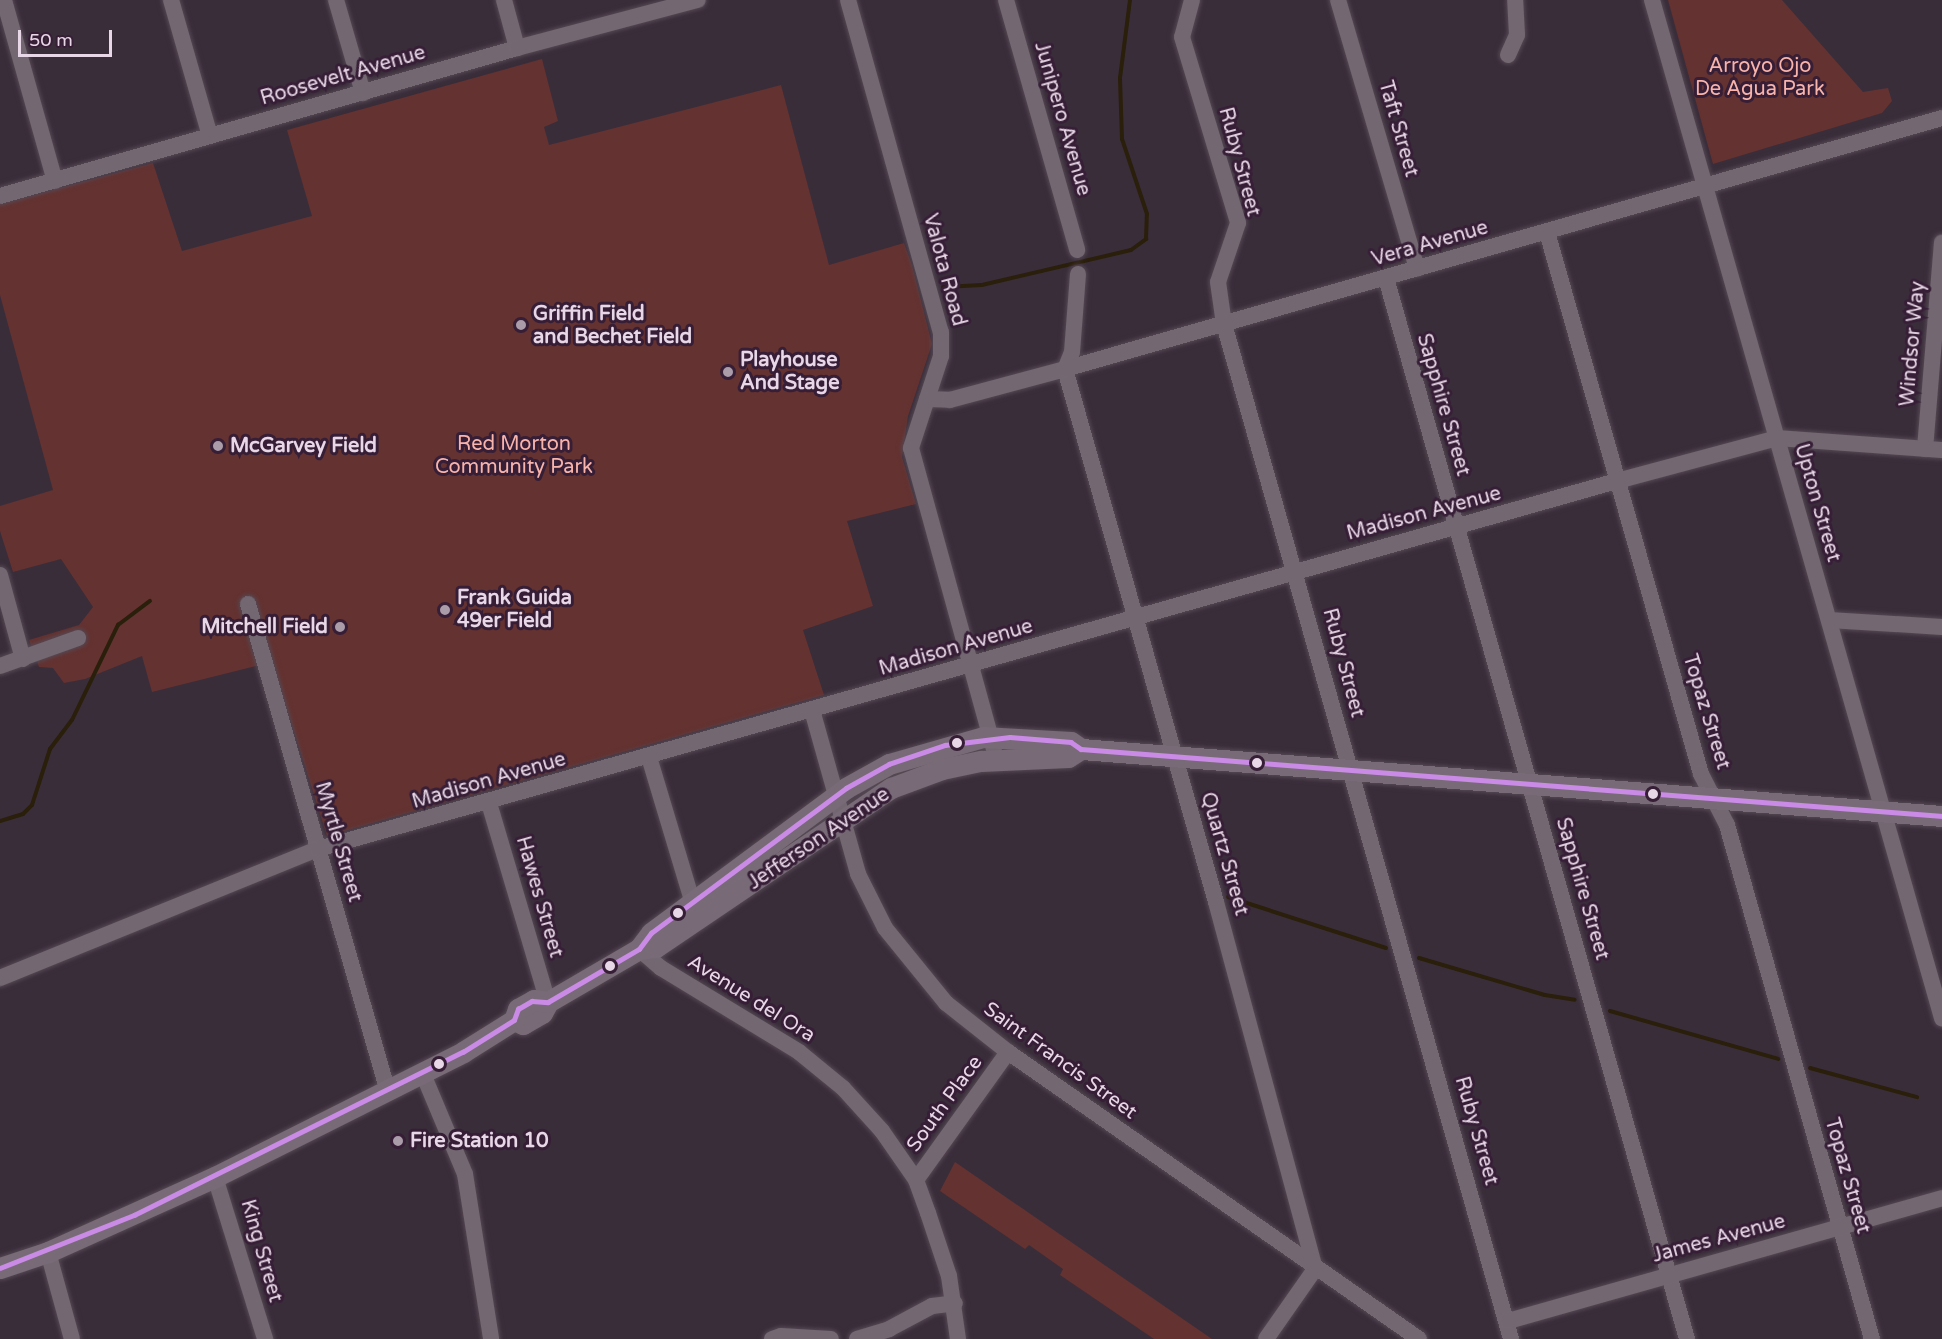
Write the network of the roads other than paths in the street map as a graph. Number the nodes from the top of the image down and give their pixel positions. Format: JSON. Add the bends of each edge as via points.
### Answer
{"nodes":[{"id":1,"x":3,"y":0,"type":"edge"},
{"id":2,"x":171,"y":0,"type":"edge"},
{"id":3,"x":336,"y":0,"type":"edge"},
{"id":4,"x":504,"y":0,"type":"edge"},
{"id":5,"x":698,"y":0,"type":"edge"},
{"id":6,"x":848,"y":0,"type":"edge"},
{"id":7,"x":1006,"y":0,"type":"edge"},
{"id":8,"x":1192,"y":0,"type":"edge"},
{"id":9,"x":1338,"y":0,"type":"edge"},
{"id":10,"x":1515,"y":0,"type":"edge"},
{"id":11,"x":1652,"y":0,"type":"edge"},
{"id":12,"x":678,"y":3,"type":"edge"},
{"id":13,"x":518,"y":48,"type":"junction"},
{"id":14,"x":1508,"y":55,"type":"dead end"},
{"id":15,"x":363,"y":93,"type":"junction"},
{"id":16,"x":1942,"y":118,"type":"edge"},
{"id":17,"x":210,"y":136,"type":"junction"},
{"id":18,"x":55,"y":181,"type":"junction"},
{"id":19,"x":1706,"y":186,"type":"junction"},
{"id":20,"x":0,"y":196,"type":"edge"},
{"id":21,"x":1547,"y":232,"type":"junction"},
{"id":22,"x":1942,"y":243,"type":"edge"},
{"id":23,"x":1077,"y":250,"type":"dead end"},
{"id":24,"x":1417,"y":269,"type":"junction"},
{"id":25,"x":1078,"y":274,"type":"dead end"},
{"id":26,"x":1386,"y":278,"type":"junction"},
{"id":27,"x":1224,"y":324,"type":"junction"},
{"id":28,"x":1065,"y":369,"type":"junction"},
{"id":29,"x":927,"y":399,"type":"junction"},
{"id":30,"x":1777,"y":438,"type":"junction"},
{"id":31,"x":1934,"y":450,"type":"edge"},
{"id":32,"x":1617,"y":481,"type":"junction"},
{"id":33,"x":1456,"y":527,"type":"junction"},
{"id":34,"x":1295,"y":570,"type":"junction"},
{"id":35,"x":0,"y":575,"type":"edge"},
{"id":36,"x":248,"y":604,"type":"dead end"},
{"id":37,"x":1134,"y":620,"type":"junction"},
{"id":38,"x":1829,"y":620,"type":"junction"},
{"id":39,"x":1942,"y":627,"type":"edge"},
{"id":40,"x":78,"y":638,"type":"dead end"},
{"id":41,"x":23,"y":659,"type":"junction"},
{"id":42,"x":973,"y":665,"type":"junction"},
{"id":43,"x":0,"y":666,"type":"edge"},
{"id":44,"x":812,"y":710,"type":"junction"},
{"id":45,"x":993,"y":737,"type":"junction"},
{"id":46,"x":1081,"y":749,"type":"junction"},
{"id":47,"x":1174,"y":756,"type":"junction"},
{"id":48,"x":649,"y":757,"type":"junction"},
{"id":49,"x":995,"y":759,"type":"junction"},
{"id":50,"x":1352,"y":771,"type":"junction"},
{"id":51,"x":1530,"y":784,"type":"junction"},
{"id":52,"x":836,"y":795,"type":"junction"},
{"id":53,"x":1713,"y":798,"type":"junction"},
{"id":54,"x":489,"y":803,"type":"junction"},
{"id":55,"x":1882,"y":811,"type":"junction"},
{"id":56,"x":1942,"y":816,"type":"edge"},
{"id":57,"x":842,"y":818,"type":"junction"},
{"id":58,"x":318,"y":849,"type":"junction"},
{"id":59,"x":693,"y":904,"type":"junction"},
{"id":60,"x":639,"y":950,"type":"junction"},
{"id":61,"x":0,"y":978,"type":"edge"},
{"id":62,"x":548,"y":1002,"type":"junction"},
{"id":63,"x":1942,"y":1018,"type":"edge"},
{"id":64,"x":1008,"y":1052,"type":"junction"},
{"id":65,"x":423,"y":1074,"type":"junction"},
{"id":66,"x":387,"y":1092,"type":"junction"},
{"id":67,"x":215,"y":1177,"type":"junction"},
{"id":68,"x":916,"y":1180,"type":"junction"},
{"id":69,"x":1942,"y":1198,"type":"edge"},
{"id":70,"x":1840,"y":1228,"type":"junction"},
{"id":71,"x":48,"y":1252,"type":"junction"},
{"id":72,"x":0,"y":1268,"type":"edge"},
{"id":73,"x":1315,"y":1269,"type":"junction"},
{"id":74,"x":1669,"y":1275,"type":"junction"},
{"id":75,"x":955,"y":1303,"type":"junction"},
{"id":76,"x":1508,"y":1321,"type":"junction"},
{"id":77,"x":72,"y":1339,"type":"edge"},
{"id":78,"x":265,"y":1339,"type":"edge"},
{"id":79,"x":491,"y":1339,"type":"edge"},
{"id":80,"x":772,"y":1339,"type":"edge"},
{"id":81,"x":831,"y":1339,"type":"edge"},
{"id":82,"x":857,"y":1339,"type":"edge"},
{"id":83,"x":958,"y":1339,"type":"edge"},
{"id":84,"x":1266,"y":1339,"type":"edge"},
{"id":85,"x":1419,"y":1339,"type":"edge"},
{"id":86,"x":1511,"y":1339,"type":"edge"},
{"id":87,"x":1687,"y":1339,"type":"edge"},
{"id":88,"x":1872,"y":1339,"type":"edge"}],
"edges":[{"from":1,"to":18,"type":"street"},
{"from":2,"to":17,"type":"street"},
{"from":3,"to":15,"type":"street"},
{"from":4,"to":13,"type":"street"},
{"from":5,"to":12,"type":"street","name":"Roosevelt Avenue"},
{"from":6,"to":29,"type":"street","name":"Valota Road","via":[[941,332],[941,356]]},
{"from":7,"to":23,"type":"street","name":"Junipero Avenue"},
{"from":8,"to":27,"type":"street","name":"Ruby Street","via":[[1182,37],[1238,223],[1218,282]]},
{"from":9,"to":24,"type":"street","name":"Taft Street"},
{"from":10,"to":14,"type":"street","via":[[1517,35]]},
{"from":11,"to":19,"type":"street","name":"Upton Street"},
{"from":12,"to":13,"type":"street","name":"Roosevelt Avenue"},
{"from":13,"to":15,"type":"street","name":"Roosevelt Avenue"},
{"from":15,"to":17,"type":"street","name":"Roosevelt Avenue"},
{"from":16,"to":19,"type":"street","name":"Vera Avenue"},
{"from":17,"to":18,"type":"street","name":"Roosevelt Avenue"},
{"from":18,"to":20,"type":"street","name":"Roosevelt Avenue"},
{"from":19,"to":21,"type":"street","name":"Vera Avenue"},
{"from":19,"to":30,"type":"street","name":"Upton Street"},
{"from":21,"to":24,"type":"street","name":"Vera Avenue"},
{"from":21,"to":32,"type":"street","name":"Topaz Street"},
{"from":22,"to":31,"type":"street","name":"Windsor Way"},
{"from":24,"to":26,"type":"street","name":"Vera Avenue"},
{"from":25,"to":28,"type":"street","via":[[1072,352]]},
{"from":26,"to":27,"type":"street","name":"Vera Avenue"},
{"from":26,"to":33,"type":"street","name":"Sapphire Street"},
{"from":27,"to":28,"type":"street","name":"Vera Avenue"},
{"from":27,"to":34,"type":"street","name":"Ruby Street"},
{"from":28,"to":29,"type":"street","name":"Vera Avenue","via":[[950,400]]},
{"from":28,"to":37,"type":"street","name":"Quartz Street"},
{"from":29,"to":42,"type":"street","name":"Valota Road","via":[[911,448]]},
{"from":30,"to":31,"type":"street","name":"Madison Avenue"},
{"from":30,"to":32,"type":"street","name":"Madison Avenue"},
{"from":30,"to":38,"type":"street","name":"Upton Street"},
{"from":32,"to":33,"type":"street","name":"Madison Avenue"},
{"from":32,"to":53,"type":"street","name":"Topaz Street","via":[[1701,774]]},
{"from":33,"to":34,"type":"street","name":"Madison Avenue"},
{"from":33,"to":51,"type":"street","name":"Sapphire Street"},
{"from":34,"to":37,"type":"street","name":"Madison Avenue"},
{"from":34,"to":50,"type":"street","name":"Ruby Street"},
{"from":35,"to":41,"type":"street"},
{"from":36,"to":58,"type":"street","name":"Myrtle Street"},
{"from":37,"to":42,"type":"street","name":"Madison Avenue"},
{"from":37,"to":47,"type":"street","name":"Quartz Street"},
{"from":38,"to":39,"type":"street"},
{"from":38,"to":55,"type":"street","name":"Upton Street"},
{"from":40,"to":41,"type":"street"},
{"from":41,"to":43,"type":"street"},
{"from":42,"to":44,"type":"street","name":"Madison Avenue"},
{"from":42,"to":45,"type":"street","name":"Valota Road"},
{"from":44,"to":48,"type":"street","name":"Madison Avenue"},
{"from":44,"to":52,"type":"street","name":"Saint Francis Street"},
{"from":45,"to":46,"type":"main road","name":"Jefferson Avenue","via":[[1071,742]]},
{"from":45,"to":49,"type":"street","name":"Valota Road"},
{"from":45,"to":52,"type":"main road","name":"Jefferson Avenue","via":[[945,745],[889,764]]},
{"from":46,"to":47,"type":"main road","name":"Jefferson Avenue"},
{"from":46,"to":49,"type":"main road","name":"Jefferson Avenue","via":[[1068,757]]},
{"from":47,"to":50,"type":"main road","name":"Jefferson Avenue"},
{"from":47,"to":73,"type":"street","name":"Quartz Street"},
{"from":48,"to":54,"type":"street","name":"Madison Avenue"},
{"from":48,"to":59,"type":"street"},
{"from":49,"to":57,"type":"main road","name":"Jefferson Avenue","via":[[942,769],[891,788]]},
{"from":50,"to":51,"type":"main road","name":"Jefferson Avenue"},
{"from":50,"to":76,"type":"street","name":"Ruby Street"},
{"from":51,"to":53,"type":"main road","name":"Jefferson Avenue"},
{"from":51,"to":74,"type":"street","name":"Sapphire Street"},
{"from":52,"to":57,"type":"street","name":"Saint Francis Street"},
{"from":52,"to":59,"type":"main road","name":"Jefferson Avenue"},
{"from":53,"to":55,"type":"main road","name":"Jefferson Avenue"},
{"from":53,"to":70,"type":"street","name":"Topaz Street","via":[[1727,825]]},
{"from":54,"to":58,"type":"street","name":"Madison Avenue"},
{"from":54,"to":62,"type":"street","name":"Hawes Street"},
{"from":55,"to":56,"type":"main road","name":"Jefferson Avenue"},
{"from":55,"to":63,"type":"street","name":"Upton Street"},
{"from":57,"to":60,"type":"main road","name":"Jefferson Avenue","via":[[786,861],[664,942]]},
{"from":57,"to":64,"type":"street","name":"Saint Francis Street","via":[[858,874],[885,928],[946,1003]]},
{"from":58,"to":61,"type":"street","name":"Madison Avenue"},
{"from":58,"to":66,"type":"street","name":"Myrtle Street"},
{"from":59,"to":60,"type":"main road","name":"Jefferson Avenue","via":[[651,933]]},
{"from":60,"to":62,"type":"main road","name":"Jefferson Avenue"},
{"from":60,"to":68,"type":"street","name":"Avenue del Ora","via":[[661,968],[757,1023],[834,1080],[882,1131]]},
{"from":62,"to":65,"type":"main road","name":"Jefferson Avenue","via":[[542,1013],[523,1023],[514,1020]]},
{"from":64,"to":68,"type":"street","name":"South Place"},
{"from":64,"to":73,"type":"street","name":"Saint Francis Street"},
{"from":65,"to":66,"type":"main road","name":"Jefferson Avenue"},
{"from":65,"to":79,"type":"street","via":[[465,1174]]},
{"from":66,"to":67,"type":"main road","name":"Jefferson Avenue"},
{"from":67,"to":71,"type":"main road","name":"Jefferson Avenue"},
{"from":67,"to":78,"type":"street","name":"King Street"},
{"from":68,"to":75,"type":"street","name":"Avenue del Ora","via":[[950,1276]]},
{"from":69,"to":70,"type":"street","name":"James Avenue"},
{"from":70,"to":74,"type":"street","name":"James Avenue"},
{"from":70,"to":88,"type":"street","name":"Topaz Street"},
{"from":71,"to":72,"type":"main road","name":"Jefferson Avenue"},
{"from":71,"to":77,"type":"street"},
{"from":73,"to":84,"type":"street"},
{"from":73,"to":85,"type":"street","name":"Saint Francis Street"},
{"from":74,"to":76,"type":"street","name":"James Avenue"},
{"from":74,"to":87,"type":"street","name":"Sapphire Street"},
{"from":75,"to":82,"type":"street","via":[[932,1306],[889,1329]]},
{"from":75,"to":83,"type":"street","name":"Avenue del Ora"},
{"from":76,"to":86,"type":"street","name":"Ruby Street"},
{"from":80,"to":81,"type":"street"}]}
